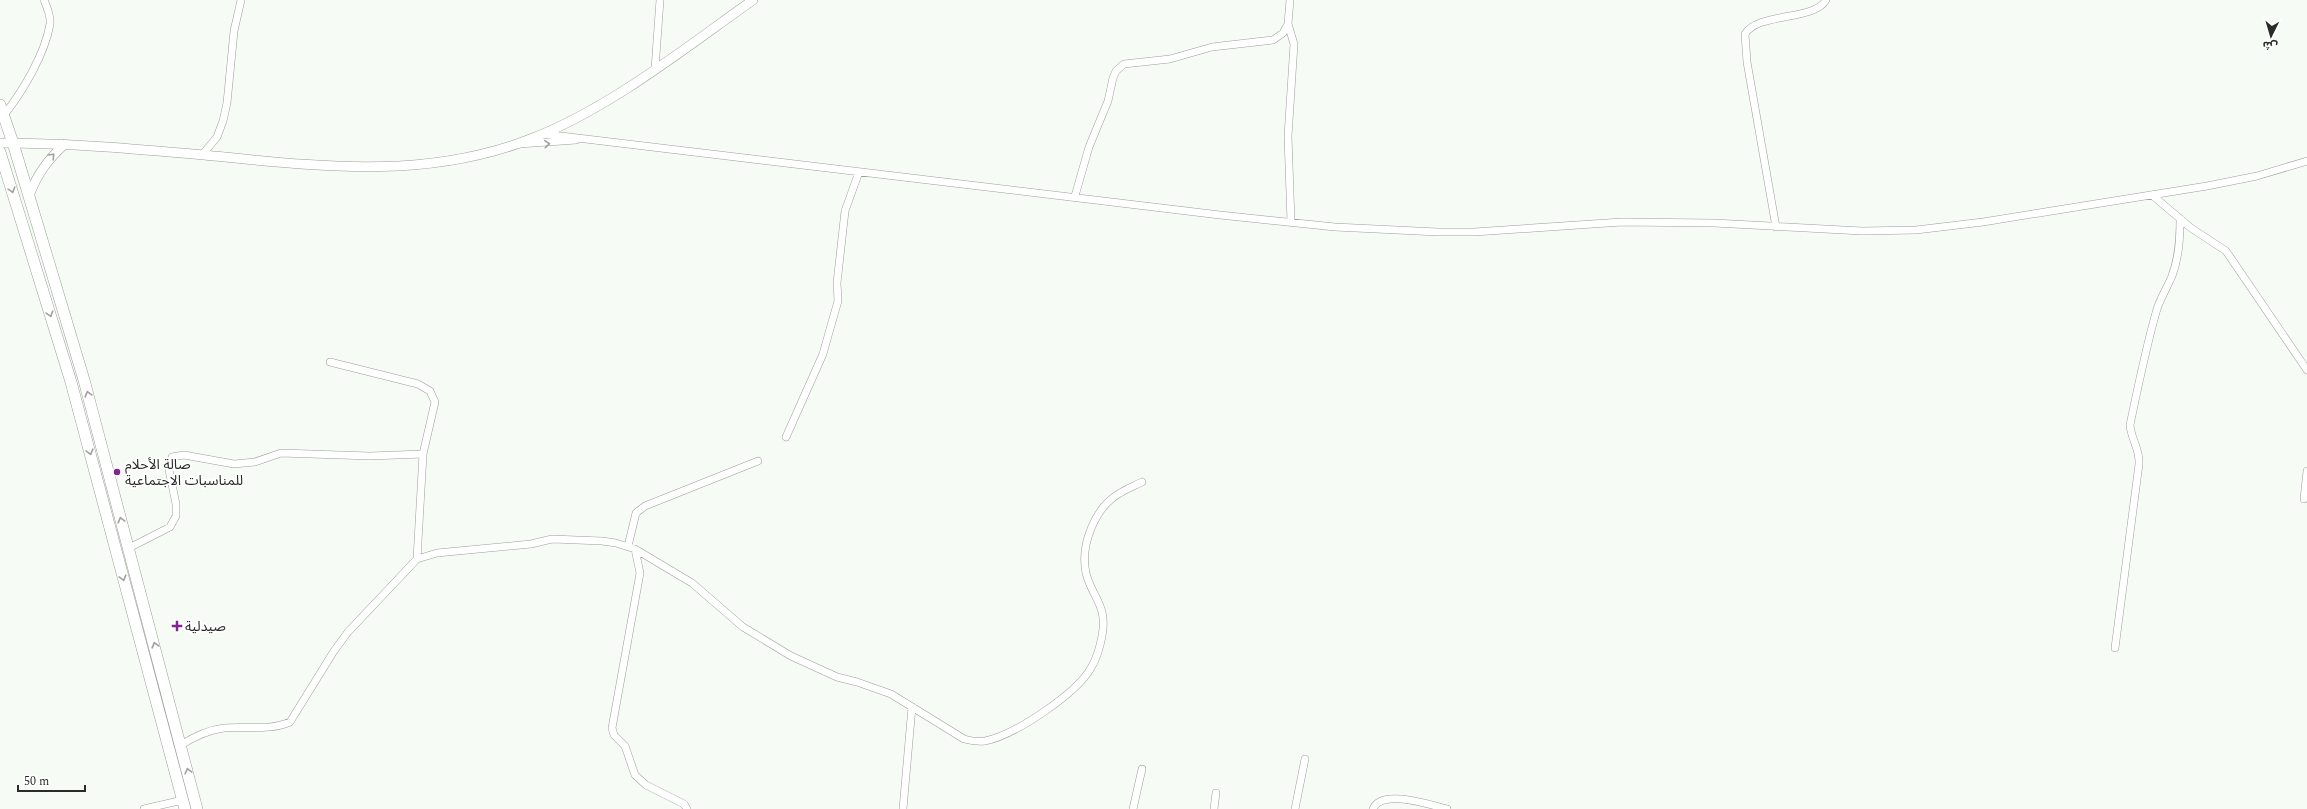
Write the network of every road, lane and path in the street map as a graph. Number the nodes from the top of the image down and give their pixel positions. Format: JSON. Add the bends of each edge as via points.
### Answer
{"nodes":[{"id":1,"x":44,"y":0,"type":"edge"},
{"id":2,"x":241,"y":0,"type":"edge"},
{"id":3,"x":660,"y":0,"type":"edge"},
{"id":4,"x":753,"y":0,"type":"edge"},
{"id":5,"x":1290,"y":0,"type":"edge"},
{"id":6,"x":1826,"y":0,"type":"edge"},
{"id":7,"x":1288,"y":24,"type":"junction"},
{"id":8,"x":655,"y":69,"type":"junction"},
{"id":9,"x":2,"y":110,"type":"edge"},
{"id":10,"x":544,"y":134,"type":"junction"},
{"id":11,"x":580,"y":139,"type":"junction"},
{"id":12,"x":0,"y":143,"type":"edge"},
{"id":13,"x":13,"y":143,"type":"junction"},
{"id":14,"x":65,"y":144,"type":"junction"},
{"id":15,"x":514,"y":144,"type":"junction"},
{"id":16,"x":0,"y":152,"type":"edge"},
{"id":17,"x":202,"y":155,"type":"junction"},
{"id":18,"x":2307,"y":161,"type":"edge"},
{"id":19,"x":859,"y":172,"type":"junction"},
{"id":20,"x":2152,"y":195,"type":"junction"},
{"id":21,"x":29,"y":196,"type":"junction"},
{"id":22,"x":1075,"y":196,"type":"junction"},
{"id":23,"x":2180,"y":219,"type":"junction"},
{"id":24,"x":1291,"y":222,"type":"junction"},
{"id":25,"x":1776,"y":227,"type":"junction"},
{"id":26,"x":330,"y":362,"type":"dead end"},
{"id":27,"x":2307,"y":370,"type":"edge"},
{"id":28,"x":786,"y":437,"type":"dead end"},
{"id":29,"x":422,"y":454,"type":"junction"},
{"id":30,"x":758,"y":461,"type":"dead end"},
{"id":31,"x":2307,"y":471,"type":"edge"},
{"id":32,"x":1142,"y":482,"type":"dead end"},
{"id":33,"x":2304,"y":499,"type":"dead end"},
{"id":34,"x":129,"y":548,"type":"junction"},
{"id":35,"x":632,"y":548,"type":"junction"},
{"id":36,"x":417,"y":559,"type":"junction"},
{"id":37,"x":2115,"y":648,"type":"dead end"},
{"id":38,"x":912,"y":706,"type":"junction"},
{"id":39,"x":181,"y":745,"type":"junction"},
{"id":40,"x":1305,"y":759,"type":"dead end"},
{"id":41,"x":1142,"y":769,"type":"dead end"},
{"id":42,"x":1216,"y":793,"type":"dead end"},
{"id":43,"x":184,"y":805,"type":"edge"},
{"id":44,"x":144,"y":809,"type":"edge"},
{"id":45,"x":197,"y":809,"type":"edge"},
{"id":46,"x":687,"y":809,"type":"edge"},
{"id":47,"x":902,"y":809,"type":"edge"},
{"id":48,"x":1133,"y":809,"type":"edge"},
{"id":49,"x":1214,"y":809,"type":"edge"},
{"id":50,"x":1295,"y":809,"type":"edge"},
{"id":51,"x":1373,"y":809,"type":"edge"},
{"id":52,"x":1447,"y":809,"type":"edge"}],
"edges":[{"from":1,"to":9,"type":"street","via":[[50,23],[46,39],[27,83]]},
{"from":2,"to":17,"type":"street","via":[[234,31],[223,121],[217,137]]},
{"from":3,"to":8,"type":"street"},
{"from":4,"to":8,"type":"street"},
{"from":5,"to":7,"type":"street"},
{"from":6,"to":25,"type":"street","via":[[1818,8],[1761,24],[1749,29],[1745,34],[1747,62]]},
{"from":7,"to":22,"type":"street","via":[[1283,33],[1274,40],[1212,47],[1170,59],[1124,64],[1113,78],[1108,101],[1089,147]]},
{"from":7,"to":24,"type":"street","via":[[1294,44],[1288,136]]},
{"from":8,"to":10,"type":"street","via":[[604,102]]},
{"from":9,"to":13,"type":"main road"},
{"from":10,"to":11,"type":"street"},
{"from":10,"to":15,"type":"street"},
{"from":15,"to":11,"type":"street","one_way":true,"via":[[541,144]]},
{"from":11,"to":19,"type":"street"},
{"from":12,"to":13,"type":"street"},
{"from":13,"to":14,"type":"street"},
{"from":13,"to":21,"type":"main road"},
{"from":14,"to":17,"type":"street"},
{"from":21,"to":14,"type":"street","one_way":true,"via":[[43,166]]},
{"from":15,"to":17,"type":"street","via":[[454,160],[385,168],[305,166]]},
{"from":16,"to":43,"type":"main road","one_way":true,"via":[[71,382]]},
{"from":18,"to":20,"type":"street","via":[[2257,176]]},
{"from":19,"to":22,"type":"street"},
{"from":19,"to":28,"type":"street","via":[[844,219],[837,283],[838,301],[823,354]]},
{"from":20,"to":23,"type":"street"},
{"from":20,"to":25,"type":"street","via":[[1916,230],[1862,231]]},
{"from":34,"to":21,"type":"main road","one_way":true,"via":[[84,380]]},
{"from":22,"to":24,"type":"street"},
{"from":23,"to":27,"type":"street","via":[[2226,251]]},
{"from":23,"to":37,"type":"street","via":[[2180,246],[2177,259],[2162,294],[2148,340],[2130,425],[2130,432],[2138,448],[2140,464]]},
{"from":24,"to":25,"type":"street","via":[[1387,231],[1438,232],[1622,222]]},
{"from":26,"to":29,"type":"street","via":[[418,384],[430,390],[434,396],[435,408]]},
{"from":29,"to":34,"type":"street","via":[[370,456],[281,453],[255,462],[234,464],[184,456],[172,457],[169,470],[176,516],[170,527]]},
{"from":29,"to":36,"type":"street"},
{"from":30,"to":35,"type":"street","via":[[645,506],[636,513]]},
{"from":31,"to":33,"type":"street"},
{"from":32,"to":38,"type":"street","via":[[1119,493],[1106,504],[1090,532],[1086,546],[1086,572],[1102,607],[1102,635],[1097,656],[1086,676],[1022,726],[986,741],[964,739]]},
{"from":39,"to":34,"type":"main road","one_way":true},
{"from":35,"to":36,"type":"street","via":[[602,541],[552,539],[531,544],[437,552]]},
{"from":35,"to":38,"type":"street","via":[[692,583],[743,627],[790,656],[837,677],[892,694]]},
{"from":35,"to":46,"type":"street","via":[[640,573],[612,728],[614,735],[625,746],[635,775],[646,785],[684,804]]},
{"from":36,"to":39,"type":"street","via":[[348,632],[290,722],[266,727],[213,730],[195,736]]},
{"from":38,"to":47,"type":"street"},
{"from":45,"to":39,"type":"main road","one_way":true},
{"from":40,"to":50,"type":"street"},
{"from":41,"to":48,"type":"street"},
{"from":42,"to":49,"type":"street"},
{"from":43,"to":44,"type":"street"},
{"from":51,"to":52,"type":"street","via":[[1385,798]]}]}
